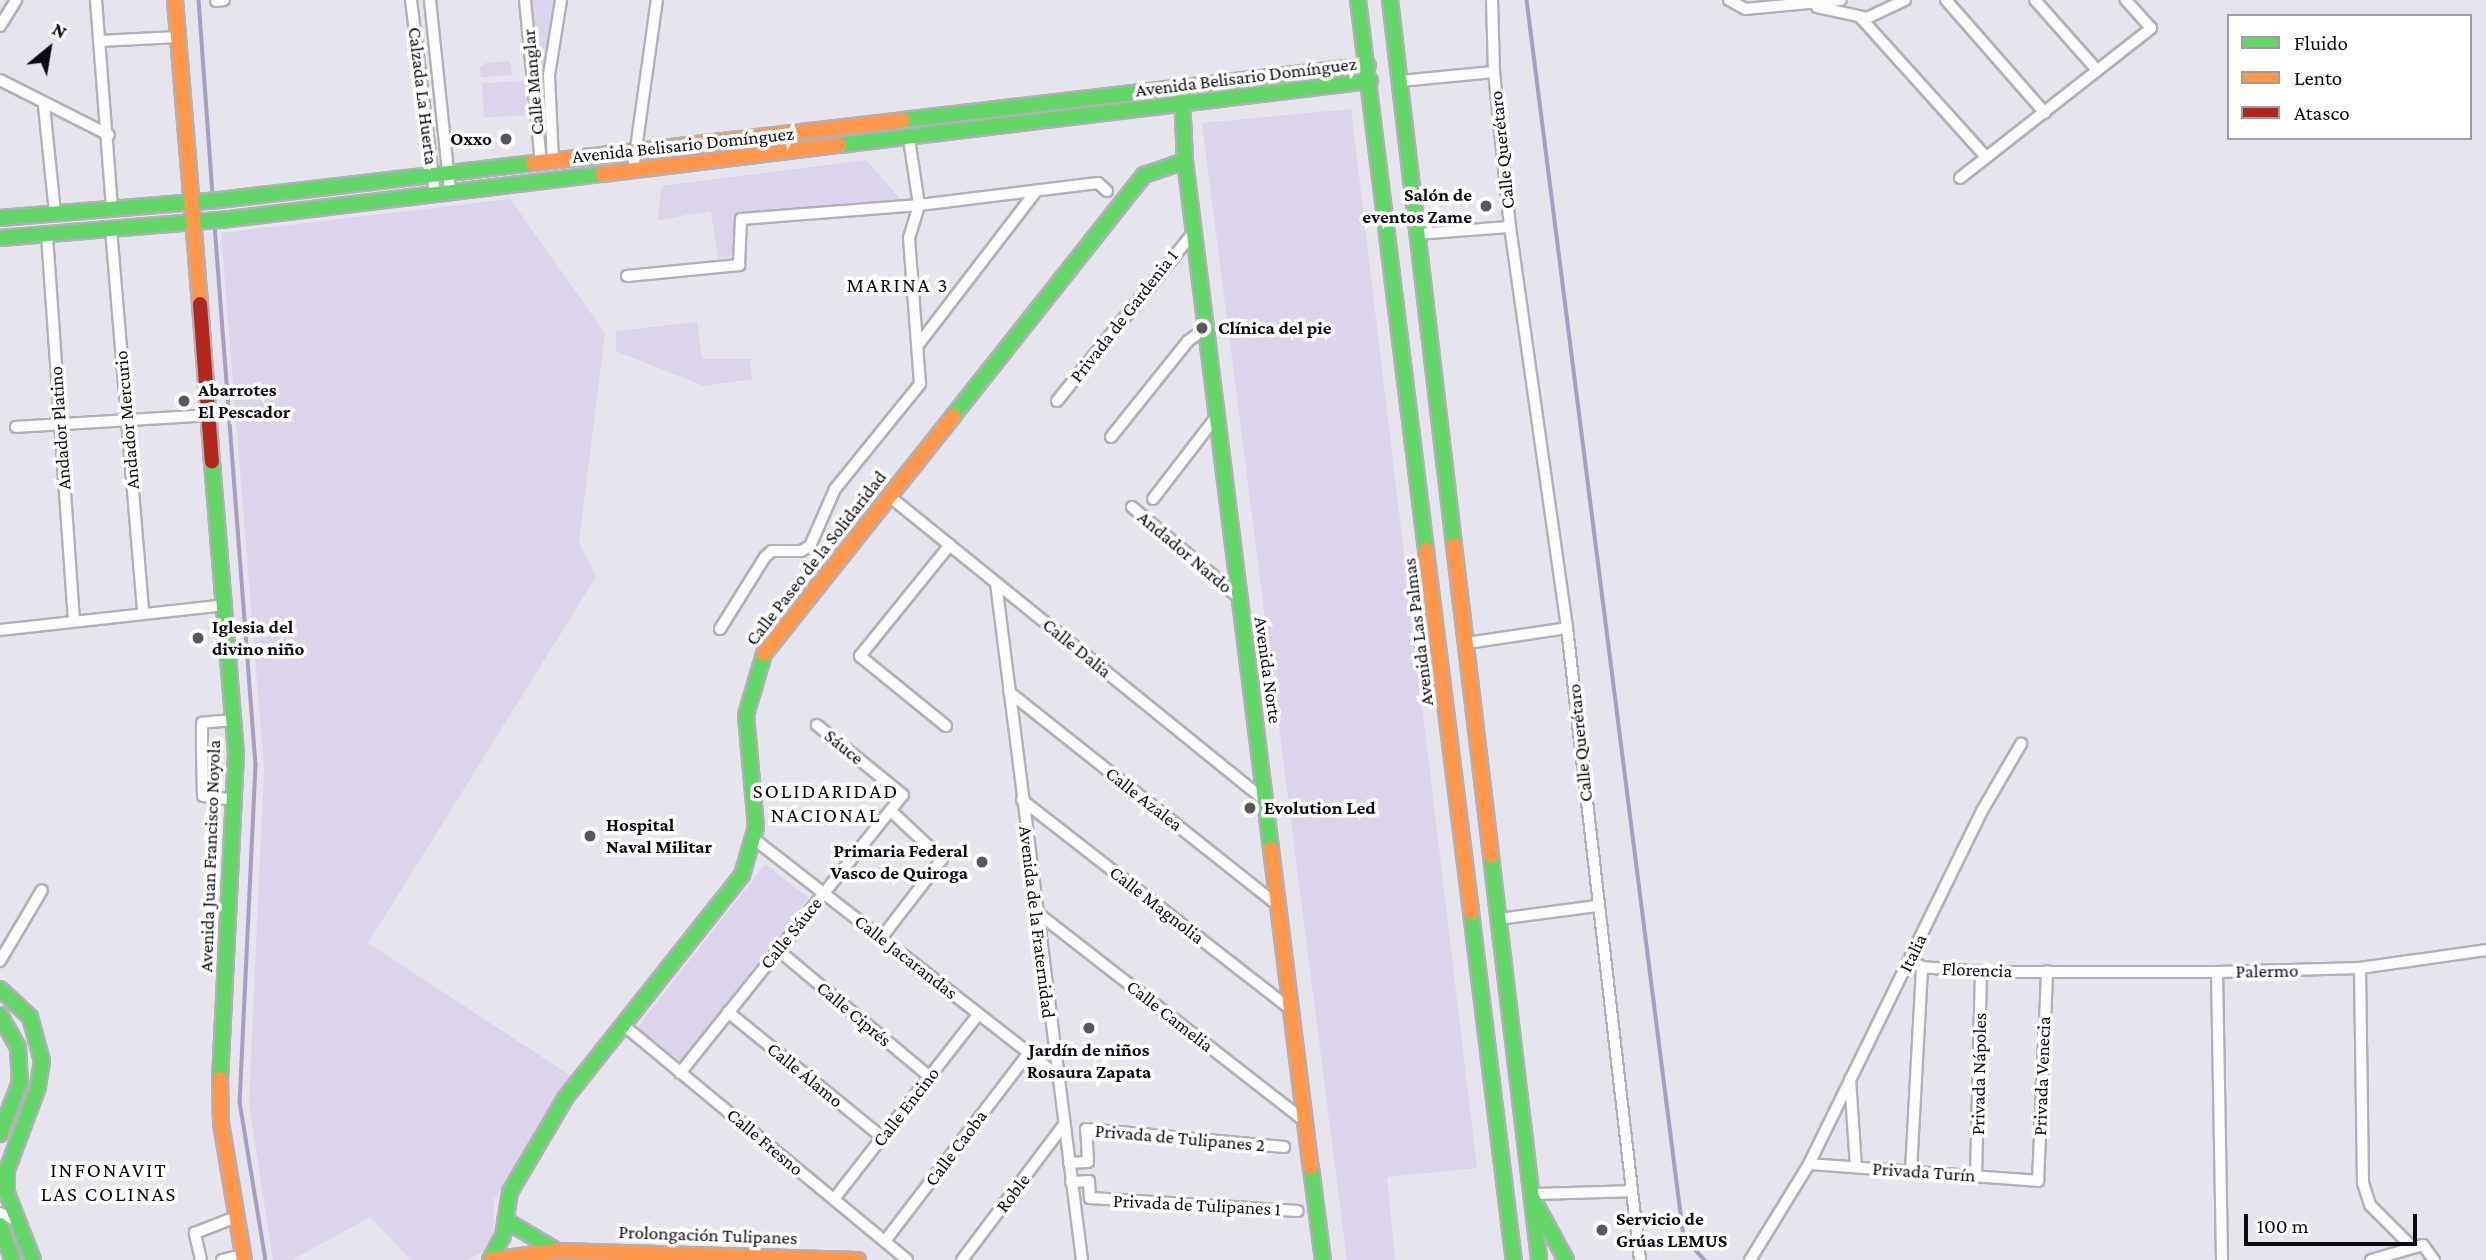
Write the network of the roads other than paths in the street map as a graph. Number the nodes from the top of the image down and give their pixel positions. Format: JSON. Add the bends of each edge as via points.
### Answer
{"nodes":[{"id":1,"x":16,"y":0,"type":"edge"},
{"id":2,"x":96,"y":0,"type":"edge"},
{"id":3,"x":174,"y":0,"type":"edge"},
{"id":4,"x":224,"y":0,"type":"edge"},
{"id":5,"x":411,"y":0,"type":"edge"},
{"id":6,"x":430,"y":0,"type":"edge"},
{"id":7,"x":525,"y":0,"type":"edge"},
{"id":8,"x":561,"y":0,"type":"edge"},
{"id":9,"x":657,"y":0,"type":"edge"},
{"id":10,"x":1358,"y":0,"type":"edge"},
{"id":11,"x":1390,"y":0,"type":"edge"},
{"id":12,"x":1492,"y":0,"type":"edge"},
{"id":13,"x":1729,"y":0,"type":"edge"},
{"id":14,"x":1840,"y":0,"type":"edge"},
{"id":15,"x":1905,"y":0,"type":"edge"},
{"id":16,"x":1945,"y":0,"type":"edge"},
{"id":17,"x":2035,"y":0,"type":"edge"},
{"id":18,"x":2126,"y":0,"type":"edge"},
{"id":19,"x":216,"y":1,"type":"edge"},
{"id":20,"x":1806,"y":4,"type":"junction"},
{"id":21,"x":4,"y":12,"type":"edge"},
{"id":22,"x":1860,"y":17,"type":"junction"},
{"id":23,"x":0,"y":26,"type":"edge"},
{"id":24,"x":178,"y":37,"type":"junction"},
{"id":25,"x":99,"y":41,"type":"junction"},
{"id":26,"x":1368,"y":65,"type":"junction"},
{"id":27,"x":2097,"y":70,"type":"junction"},
{"id":28,"x":1305,"y":71,"type":"junction"},
{"id":29,"x":1494,"y":72,"type":"junction"},
{"id":30,"x":549,"y":75,"type":"junction"},
{"id":31,"x":533,"y":76,"type":"junction"},
{"id":32,"x":0,"y":80,"type":"edge"},
{"id":33,"x":1370,"y":81,"type":"junction"},
{"id":34,"x":1400,"y":81,"type":"junction"},
{"id":35,"x":1186,"y":86,"type":"junction"},
{"id":36,"x":1308,"y":88,"type":"junction"},
{"id":37,"x":1179,"y":105,"type":"junction"},
{"id":38,"x":44,"y":106,"type":"junction"},
{"id":39,"x":2045,"y":113,"type":"junction"},
{"id":40,"x":108,"y":135,"type":"junction"},
{"id":41,"x":909,"y":139,"type":"junction"},
{"id":42,"x":636,"y":152,"type":"junction"},
{"id":43,"x":1986,"y":158,"type":"junction"},
{"id":44,"x":1185,"y":161,"type":"junction"},
{"id":45,"x":547,"y":162,"type":"junction"},
{"id":46,"x":633,"y":170,"type":"junction"},
{"id":47,"x":440,"y":173,"type":"junction"},
{"id":48,"x":1961,"y":178,"type":"dead end"},
{"id":49,"x":1036,"y":191,"type":"junction"},
{"id":50,"x":1107,"y":191,"type":"dead end"},
{"id":51,"x":442,"y":192,"type":"junction"},
{"id":52,"x":240,"y":197,"type":"junction"},
{"id":53,"x":195,"y":201,"type":"junction"},
{"id":54,"x":919,"y":205,"type":"junction"},
{"id":55,"x":112,"y":208,"type":"junction"},
{"id":56,"x":55,"y":213,"type":"junction"},
{"id":57,"x":242,"y":217,"type":"junction"},
{"id":58,"x":0,"y":218,"type":"edge"},
{"id":59,"x":198,"y":222,"type":"junction"},
{"id":60,"x":1510,"y":228,"type":"junction"},
{"id":61,"x":111,"y":229,"type":"junction"},
{"id":62,"x":1194,"y":232,"type":"junction"},
{"id":63,"x":1418,"y":234,"type":"junction"},
{"id":64,"x":47,"y":235,"type":"junction"},
{"id":65,"x":0,"y":239,"type":"edge"},
{"id":66,"x":627,"y":276,"type":"dead end"},
{"id":67,"x":1206,"y":328,"type":"junction"},
{"id":68,"x":918,"y":345,"type":"junction"},
{"id":69,"x":1057,"y":401,"type":"dead end"},
{"id":70,"x":211,"y":415,"type":"junction"},
{"id":71,"x":1217,"y":416,"type":"junction"},
{"id":72,"x":127,"y":419,"type":"junction"},
{"id":73,"x":59,"y":423,"type":"junction"},
{"id":74,"x":16,"y":426,"type":"dead end"},
{"id":75,"x":1111,"y":437,"type":"dead end"},
{"id":76,"x":889,"y":496,"type":"junction"},
{"id":77,"x":1153,"y":499,"type":"dead end"},
{"id":78,"x":1132,"y":507,"type":"dead end"},
{"id":79,"x":950,"y":545,"type":"junction"},
{"id":80,"x":996,"y":583,"type":"junction"},
{"id":81,"x":1238,"y":597,"type":"junction"},
{"id":82,"x":225,"y":605,"type":"junction"},
{"id":83,"x":143,"y":612,"type":"junction"},
{"id":84,"x":74,"y":620,"type":"junction"},
{"id":85,"x":1567,"y":628,"type":"junction"},
{"id":86,"x":720,"y":629,"type":"dead end"},
{"id":87,"x":0,"y":630,"type":"edge"},
{"id":88,"x":1467,"y":643,"type":"junction"},
{"id":89,"x":1009,"y":692,"type":"junction"},
{"id":90,"x":234,"y":720,"type":"junction"},
{"id":91,"x":817,"y":725,"type":"dead end"},
{"id":92,"x":946,"y":726,"type":"dead end"},
{"id":93,"x":2021,"y":744,"type":"dead end"},
{"id":94,"x":903,"y":795,"type":"joint"},
{"id":95,"x":234,"y":800,"type":"junction"},
{"id":96,"x":1022,"y":800,"type":"junction"},
{"id":97,"x":1265,"y":800,"type":"junction"},
{"id":98,"x":891,"y":811,"type":"junction"},
{"id":99,"x":754,"y":839,"type":"junction"},
{"id":100,"x":42,"y":890,"type":"dead end"},
{"id":101,"x":824,"y":894,"type":"junction"},
{"id":102,"x":1279,"y":906,"type":"junction"},
{"id":103,"x":1597,"y":906,"type":"junction"},
{"id":104,"x":1035,"y":911,"type":"junction"},
{"id":105,"x":1499,"y":919,"type":"junction"},
{"id":106,"x":882,"y":937,"type":"junction"},
{"id":107,"x":778,"y":950,"type":"junction"},
{"id":108,"x":2486,"y":950,"type":"edge"},
{"id":109,"x":1910,"y":960,"type":"junction"},
{"id":110,"x":0,"y":961,"type":"edge"},
{"id":111,"x":1922,"y":967,"type":"junction"},
{"id":112,"x":2360,"y":968,"type":"junction"},
{"id":113,"x":2047,"y":971,"type":"junction"},
{"id":114,"x":1981,"y":972,"type":"junction"},
{"id":115,"x":2217,"y":972,"type":"junction"},
{"id":116,"x":0,"y":989,"type":"edge"},
{"id":117,"x":1292,"y":1010,"type":"junction"},
{"id":118,"x":728,"y":1012,"type":"junction"},
{"id":119,"x":0,"y":1015,"type":"edge"},
{"id":120,"x":978,"y":1015,"type":"junction"},
{"id":121,"x":622,"y":1024,"type":"junction"},
{"id":122,"x":1028,"y":1054,"type":"junction"},
{"id":123,"x":680,"y":1073,"type":"junction"},
{"id":124,"x":1057,"y":1075,"type":"junction"},
{"id":125,"x":930,"y":1077,"type":"junction"},
{"id":126,"x":1850,"y":1079,"type":"junction"},
{"id":127,"x":4,"y":1111,"type":"edge"},
{"id":128,"x":1306,"y":1122,"type":"junction"},
{"id":129,"x":1063,"y":1126,"type":"junction"},
{"id":130,"x":0,"y":1134,"type":"edge"},
{"id":131,"x":883,"y":1138,"type":"junction"},
{"id":132,"x":1284,"y":1147,"type":"dead end"},
{"id":133,"x":1088,"y":1162,"type":"junction"},
{"id":134,"x":1069,"y":1163,"type":"junction"},
{"id":135,"x":1809,"y":1164,"type":"junction"},
{"id":136,"x":1856,"y":1167,"type":"junction"},
{"id":137,"x":1911,"y":1171,"type":"junction"},
{"id":138,"x":1976,"y":1176,"type":"junction"},
{"id":139,"x":1089,"y":1181,"type":"junction"},
{"id":140,"x":2038,"y":1181,"type":"joint"},
{"id":141,"x":1071,"y":1182,"type":"junction"},
{"id":142,"x":1632,"y":1191,"type":"junction"},
{"id":143,"x":1532,"y":1196,"type":"junction"},
{"id":144,"x":834,"y":1199,"type":"junction"},
{"id":145,"x":1298,"y":1210,"type":"dead end"},
{"id":146,"x":0,"y":1213,"type":"edge"},
{"id":147,"x":236,"y":1217,"type":"junction"},
{"id":148,"x":505,"y":1220,"type":"junction"},
{"id":149,"x":16,"y":1221,"type":"junction"},
{"id":150,"x":0,"y":1225,"type":"edge"},
{"id":151,"x":885,"y":1241,"type":"junction"},
{"id":152,"x":2410,"y":1245,"type":"junction"},
{"id":153,"x":557,"y":1251,"type":"junction"},
{"id":154,"x":243,"y":1258,"type":"edge"},
{"id":155,"x":13,"y":1260,"type":"edge"},
{"id":156,"x":33,"y":1260,"type":"edge"},
{"id":157,"x":201,"y":1260,"type":"edge"},
{"id":158,"x":222,"y":1260,"type":"edge"},
{"id":159,"x":490,"y":1260,"type":"edge"},
{"id":160,"x":858,"y":1260,"type":"edge"},
{"id":161,"x":907,"y":1260,"type":"edge"},
{"id":162,"x":962,"y":1260,"type":"edge"},
{"id":163,"x":1082,"y":1260,"type":"edge"},
{"id":164,"x":1323,"y":1260,"type":"edge"},
{"id":165,"x":1514,"y":1260,"type":"edge"},
{"id":166,"x":1539,"y":1260,"type":"edge"},
{"id":167,"x":1566,"y":1260,"type":"edge"},
{"id":168,"x":1640,"y":1260,"type":"edge"},
{"id":169,"x":1750,"y":1260,"type":"edge"},
{"id":170,"x":2222,"y":1260,"type":"edge"},
{"id":171,"x":2371,"y":1260,"type":"edge"},
{"id":172,"x":2434,"y":1260,"type":"edge"}],
"edges":[{"from":1,"to":21,"type":"street"},
{"from":2,"to":25,"type":"street"},
{"from":3,"to":24,"type":"main road","name":"Avenida Juan Francisco Noyola"},
{"from":4,"to":19,"type":"street"},
{"from":5,"to":47,"type":"street","name":"Calzada La Huerta"},
{"from":6,"to":47,"type":"street"},
{"from":7,"to":31,"type":"street","name":"Calle Manglar"},
{"from":8,"to":30,"type":"street"},
{"from":9,"to":42,"type":"street"},
{"from":10,"to":26,"type":"main road","name":"Avenida Las Palmas"},
{"from":11,"to":34,"type":"main road"},
{"from":12,"to":29,"type":"street","name":"Calle Querétaro"},
{"from":13,"to":20,"type":"street","via":[[1745,9]]},
{"from":14,"to":20,"type":"street"},
{"from":15,"to":22,"type":"street"},
{"from":16,"to":39,"type":"street"},
{"from":17,"to":27,"type":"street"},
{"from":18,"to":27,"type":"street","via":[[2151,28]]},
{"from":20,"to":22,"type":"street"},
{"from":21,"to":23,"type":"street"},
{"from":22,"to":43,"type":"street"},
{"from":24,"to":25,"type":"street"},
{"from":24,"to":53,"type":"main road","name":"Avenida Juan Francisco Noyola"},
{"from":25,"to":40,"type":"street"},
{"from":26,"to":28,"type":"main road","name":"Avenida Belisario Domínguez"},
{"from":26,"to":33,"type":"main road","name":"Avenida Las Palmas"},
{"from":27,"to":39,"type":"street"},
{"from":28,"to":35,"type":"main road","name":"Avenida Belisario Domínguez"},
{"from":28,"to":36,"type":"main road"},
{"from":29,"to":34,"type":"street"},
{"from":29,"to":60,"type":"street","name":"Calle Querétaro"},
{"from":30,"to":31,"type":"street"},
{"from":30,"to":45,"type":"street"},
{"from":31,"to":45,"type":"street","name":"Calle Manglar"},
{"from":32,"to":38,"type":"street"},
{"from":33,"to":36,"type":"main road","name":"Avenida Belisario Domínguez"},
{"from":33,"to":165,"type":"main road","name":"Avenida Las Palmas"},
{"from":34,"to":63,"type":"main road"},
{"from":35,"to":37,"type":"main road","name":"Avenida Norte"},
{"from":35,"to":42,"type":"main road","name":"Avenida Belisario Domínguez"},
{"from":36,"to":37,"type":"main road","name":"Avenida Belisario Domínguez"},
{"from":37,"to":41,"type":"main road","name":"Avenida Belisario Domínguez"},
{"from":37,"to":44,"type":"main road","name":"Avenida Norte"},
{"from":38,"to":40,"type":"street"},
{"from":38,"to":56,"type":"street"},
{"from":39,"to":43,"type":"street"},
{"from":40,"to":55,"type":"street"},
{"from":41,"to":46,"type":"main road","name":"Avenida Belisario Domínguez"},
{"from":41,"to":54,"type":"street"},
{"from":42,"to":45,"type":"main road","name":"Avenida Belisario Domínguez"},
{"from":42,"to":46,"type":"street"},
{"from":43,"to":48,"type":"street"},
{"from":44,"to":62,"type":"main road","name":"Avenida Norte"},
{"from":44,"to":76,"type":"main road","name":"Calle Paseo de la Solidaridad","via":[[1144,175]]},
{"from":45,"to":47,"type":"main road","name":"Avenida Belisario Domínguez"},
{"from":46,"to":51,"type":"main road","name":"Avenida Belisario Domínguez"},
{"from":47,"to":51,"type":"street","name":"Calzada La Huerta"},
{"from":47,"to":51,"type":"street"},
{"from":47,"to":52,"type":"main road","name":"Avenida Belisario Domínguez"},
{"from":49,"to":50,"type":"street","via":[[1098,183]]},
{"from":49,"to":54,"type":"street"},
{"from":49,"to":68,"type":"street"},
{"from":51,"to":57,"type":"main road","name":"Avenida Belisario Domínguez"},
{"from":52,"to":53,"type":"main road","name":"Avenida Belisario Domínguez"},
{"from":52,"to":57,"type":"main road"},
{"from":53,"to":55,"type":"main road","name":"Avenida Belisario Domínguez"},
{"from":53,"to":59,"type":"main road","name":"Avenida Juan Francisco Noyola"},
{"from":54,"to":66,"type":"street","via":[[741,219],[739,265]]},
{"from":54,"to":68,"type":"street","via":[[909,238]]},
{"from":55,"to":56,"type":"main road","name":"Avenida Belisario Domínguez"},
{"from":56,"to":58,"type":"main road","name":"Avenida Belisario Domínguez"},
{"from":57,"to":59,"type":"main road","name":"Avenida Belisario Domínguez"},
{"from":59,"to":61,"type":"main road","name":"Avenida Belisario Domínguez"},
{"from":59,"to":70,"type":"main road","name":"Avenida Juan Francisco Noyola"},
{"from":60,"to":63,"type":"street","name":"Calle Querétaro"},
{"from":60,"to":85,"type":"street","name":"Calle Querétaro"},
{"from":61,"to":64,"type":"main road","name":"Avenida Belisario Domínguez"},
{"from":61,"to":72,"type":"street","name":"Andador Mercurio"},
{"from":62,"to":67,"type":"main road","name":"Avenida Norte"},
{"from":62,"to":69,"type":"street","name":"Privada de Gardenia 1"},
{"from":63,"to":88,"type":"main road"},
{"from":64,"to":65,"type":"main road","name":"Avenida Belisario Domínguez"},
{"from":64,"to":73,"type":"street","name":"Andador Platino"},
{"from":67,"to":71,"type":"main road","name":"Avenida Norte"},
{"from":67,"to":75,"type":"street","via":[[1188,341]]},
{"from":68,"to":86,"type":"street","via":[[920,384],[835,489],[810,546],[801,551],[772,551],[765,557]]},
{"from":70,"to":72,"type":"street"},
{"from":70,"to":82,"type":"main road","name":"Avenida Juan Francisco Noyola"},
{"from":71,"to":77,"type":"street"},
{"from":71,"to":81,"type":"main road","name":"Avenida Norte"},
{"from":72,"to":73,"type":"street"},
{"from":72,"to":83,"type":"street","name":"Andador Mercurio"},
{"from":73,"to":74,"type":"street"},
{"from":73,"to":84,"type":"street","name":"Andador Platino"},
{"from":76,"to":79,"type":"street","name":"Calle Dalia"},
{"from":76,"to":99,"type":"main road","name":"Calle Paseo de la Solidaridad","via":[[768,647],[753,676],[746,715],[757,803]]},
{"from":78,"to":81,"type":"street","name":"Andador Nardo"},
{"from":79,"to":80,"type":"street","name":"Calle Dalia"},
{"from":79,"to":92,"type":"street","via":[[860,656]]},
{"from":80,"to":89,"type":"street","name":"Avenida de la Fraternidad"},
{"from":80,"to":97,"type":"street","name":"Calle Dalia"},
{"from":81,"to":97,"type":"main road","name":"Avenida Norte"},
{"from":82,"to":83,"type":"street"},
{"from":82,"to":90,"type":"main road","name":"Avenida Juan Francisco Noyola"},
{"from":83,"to":84,"type":"street"},
{"from":84,"to":87,"type":"street"},
{"from":85,"to":88,"type":"street"},
{"from":85,"to":103,"type":"street","name":"Calle Querétaro"},
{"from":88,"to":105,"type":"main road"},
{"from":89,"to":96,"type":"street","name":"Avenida de la Fraternidad"},
{"from":89,"to":102,"type":"street","name":"Calle Azalea"},
{"from":90,"to":95,"type":"main road","name":"Avenida Juan Francisco Noyola"},
{"from":90,"to":95,"type":"street","via":[[202,723],[203,796]]},
{"from":91,"to":94,"type":"street","name":"Sáuce"},
{"from":93,"to":109,"type":"street","name":"Italia"},
{"from":94,"to":98,"type":"street","name":"Calle Sáuce"},
{"from":95,"to":147,"type":"main road","name":"Avenida Juan Francisco Noyola","via":[[220,1074],[221,1123]]},
{"from":96,"to":104,"type":"street","name":"Avenida de la Fraternidad"},
{"from":96,"to":117,"type":"street","name":"Calle Magnolia"},
{"from":97,"to":102,"type":"main road","name":"Avenida Norte"},
{"from":98,"to":101,"type":"street","name":"Calle Sáuce"},
{"from":98,"to":106,"type":"street","via":[[942,859]]},
{"from":99,"to":101,"type":"street","name":"Calle Jacarandas"},
{"from":99,"to":121,"type":"main road","name":"Calle Paseo de la Solidaridad","via":[[733,888]]},
{"from":100,"to":110,"type":"street"},
{"from":101,"to":106,"type":"street","name":"Calle Jacarandas"},
{"from":101,"to":107,"type":"street","name":"Calle Sáuce"},
{"from":102,"to":117,"type":"main road","name":"Avenida Norte"},
{"from":103,"to":105,"type":"street"},
{"from":103,"to":142,"type":"street","name":"Calle Querétaro"},
{"from":104,"to":124,"type":"street","name":"Avenida de la Fraternidad"},
{"from":104,"to":128,"type":"street","name":"Calle Camelia"},
{"from":105,"to":143,"type":"main road"},
{"from":106,"to":120,"type":"street","name":"Calle Jacarandas"},
{"from":107,"to":118,"type":"street","name":"Calle Sáuce"},
{"from":107,"to":125,"type":"street","name":"Calle Ciprés"},
{"from":108,"to":112,"type":"street","name":"Palermo"},
{"from":109,"to":111,"type":"street","name":"Florencia"},
{"from":109,"to":126,"type":"street","name":"Italia"},
{"from":111,"to":114,"type":"street","name":"Florencia"},
{"from":111,"to":137,"type":"street"},
{"from":112,"to":115,"type":"street","name":"Palermo"},
{"from":112,"to":152,"type":"street","via":[[2363,1183],[2370,1205]]},
{"from":113,"to":114,"type":"street","name":"Florencia"},
{"from":113,"to":115,"type":"street","name":"Palermo"},
{"from":113,"to":140,"type":"street","name":"Privada Venecia"},
{"from":114,"to":138,"type":"street","name":"Privada Nápoles"},
{"from":115,"to":170,"type":"street"},
{"from":116,"to":149,"type":"main road","via":[[30,1017],[42,1061],[38,1087],[9,1161],[7,1193]]},
{"from":117,"to":128,"type":"main road","name":"Avenida Norte"},
{"from":118,"to":123,"type":"street","name":"Calle Sáuce"},
{"from":118,"to":131,"type":"street","name":"Calle Álamo"},
{"from":119,"to":127,"type":"main road","via":[[18,1047],[20,1065],[20,1082]]},
{"from":120,"to":122,"type":"street","name":"Calle Jacarandas"},
{"from":120,"to":125,"type":"street","name":"Calle Encino"},
{"from":121,"to":123,"type":"street","name":"Calle Fresno"},
{"from":121,"to":148,"type":"main road","name":"Calle Paseo de la Solidaridad","via":[[560,1107],[510,1192]]},
{"from":122,"to":124,"type":"street","name":"Calle Jacarandas"},
{"from":122,"to":151,"type":"street","name":"Calle Caoba"},
{"from":123,"to":144,"type":"street","name":"Calle Fresno"},
{"from":124,"to":129,"type":"street","name":"Avenida de la Fraternidad"},
{"from":125,"to":131,"type":"street","name":"Calle Encino"},
{"from":126,"to":135,"type":"street","name":"Italia"},
{"from":126,"to":136,"type":"street"},
{"from":127,"to":130,"type":"main road"},
{"from":128,"to":164,"type":"main road","name":"Avenida Norte"},
{"from":129,"to":134,"type":"street","name":"Avenida de la Fraternidad"},
{"from":129,"to":162,"type":"street","name":"Roble"},
{"from":131,"to":144,"type":"street","name":"Calle Encino"},
{"from":132,"to":133,"type":"street","name":"Privada de Tulipanes 2","via":[[1086,1129]]},
{"from":133,"to":134,"type":"street","name":"Privada de Tulipanes 2"},
{"from":133,"to":139,"type":"street"},
{"from":134,"to":141,"type":"street","name":"Avenida de la Fraternidad"},
{"from":135,"to":136,"type":"street","name":"Privada Turín"},
{"from":135,"to":169,"type":"street","name":"Italia"},
{"from":136,"to":137,"type":"street","name":"Privada Turín"},
{"from":137,"to":138,"type":"street","name":"Privada Turín"},
{"from":138,"to":140,"type":"street","name":"Privada Turín"},
{"from":139,"to":141,"type":"street","name":"Privada de Tulipanes 1"},
{"from":139,"to":145,"type":"street","name":"Privada de Tulipanes 1","via":[[1090,1198]]},
{"from":141,"to":163,"type":"street","name":"Avenida de la Fraternidad"},
{"from":142,"to":143,"type":"street"},
{"from":142,"to":168,"type":"street","name":"Calle Querétaro"},
{"from":143,"to":166,"type":"main road"},
{"from":143,"to":167,"type":"main road"},
{"from":144,"to":151,"type":"street","name":"Calle Fresno"},
{"from":146,"to":149,"type":"street"},
{"from":147,"to":154,"type":"main road","name":"Avenida Juan Francisco Noyola"},
{"from":147,"to":157,"type":"street","via":[[195,1233]]},
{"from":148,"to":153,"type":"main road","name":"Prolongación Tulipanes"},
{"from":148,"to":159,"type":"main road","name":"Calle Paseo de la Solidaridad","via":[[503,1236]]},
{"from":149,"to":156,"type":"main road"},
{"from":150,"to":155,"type":"main road"},
{"from":151,"to":161,"type":"street","name":"Calle Fresno"},
{"from":152,"to":171,"type":"street"},
{"from":152,"to":172,"type":"street","via":[[2423,1245]]},
{"from":153,"to":159,"type":"main road","name":"Prolongación Tulipanes"},
{"from":153,"to":160,"type":"main road","name":"Prolongación Tulipanes","via":[[717,1252]]},
{"from":154,"to":158,"type":"street"}]}
